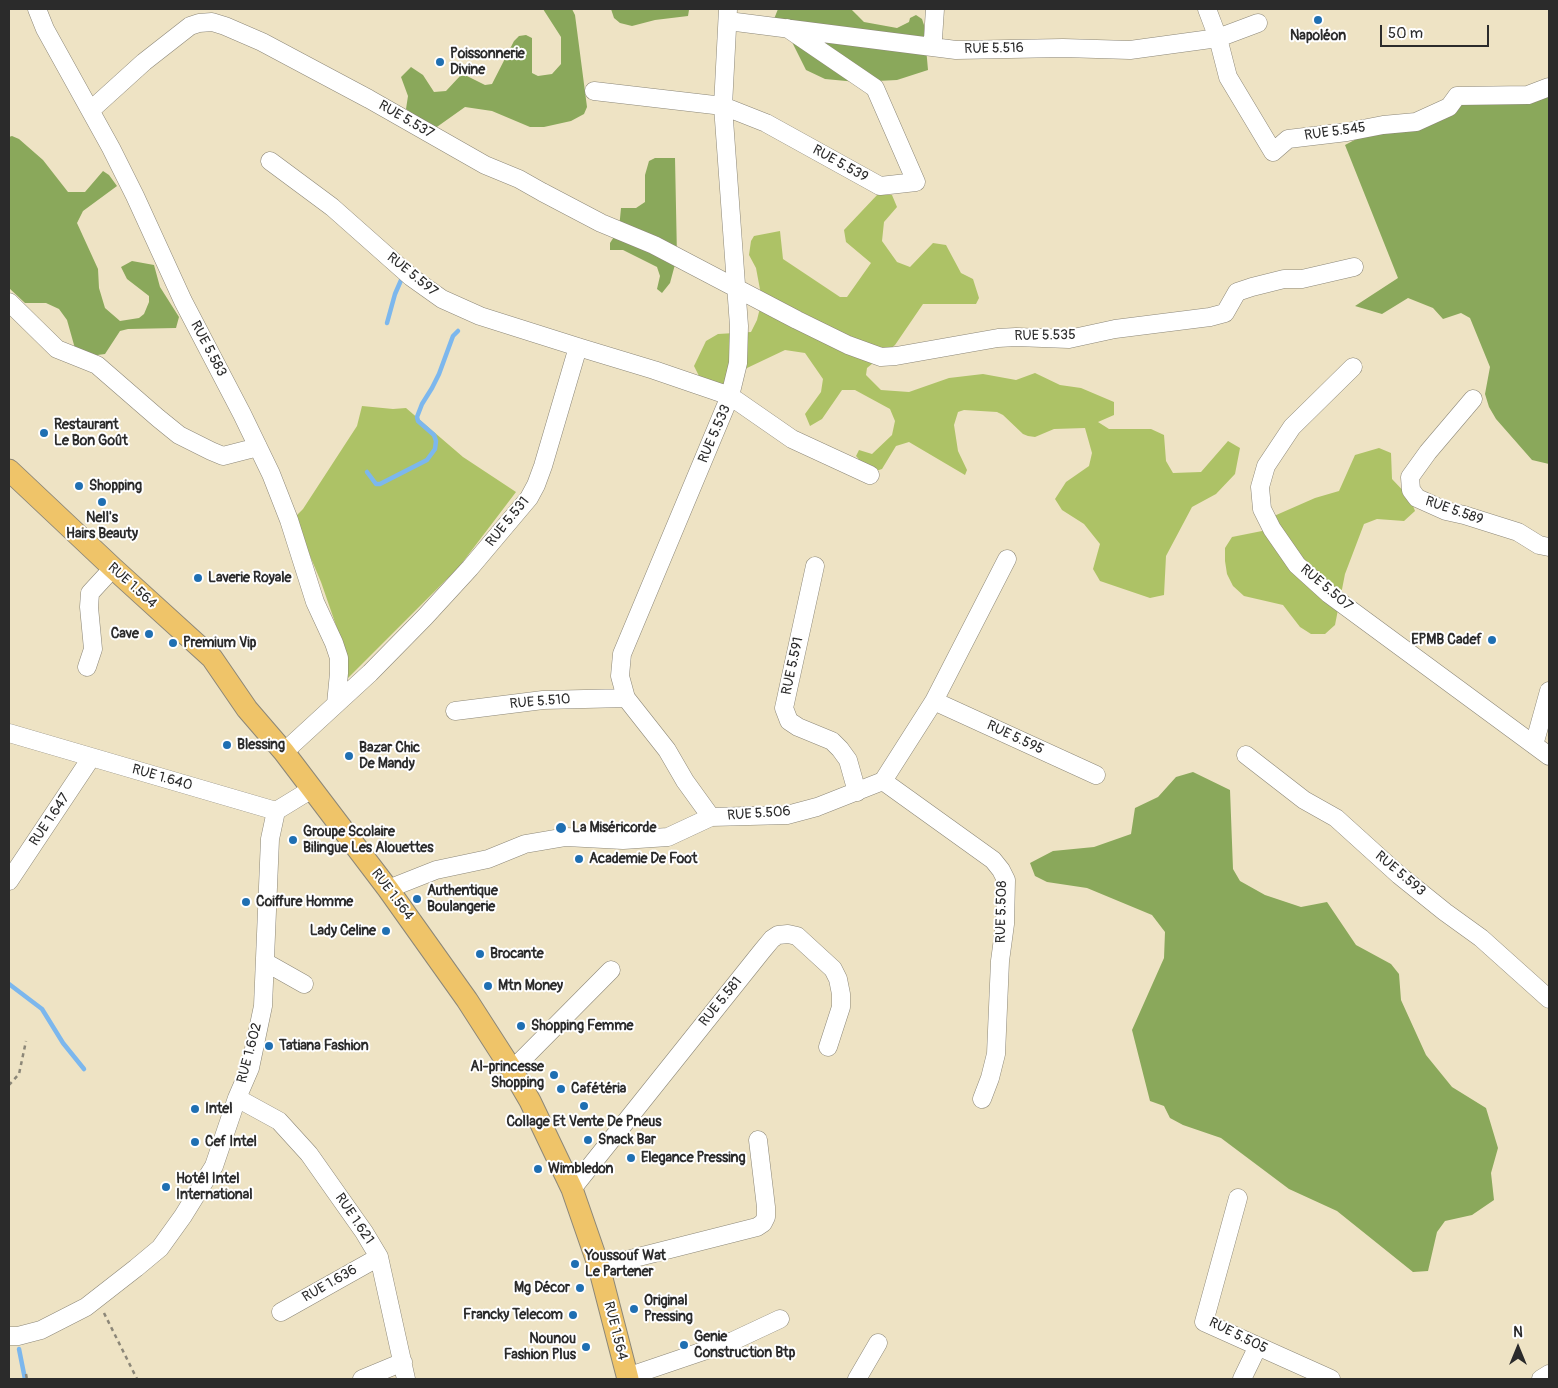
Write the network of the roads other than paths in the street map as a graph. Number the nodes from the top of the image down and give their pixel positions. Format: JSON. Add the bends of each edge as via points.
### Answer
{"nodes":[{"id":1,"x":37,"y":9,"type":"edge"},
{"id":2,"x":934,"y":9,"type":"edge"},
{"id":3,"x":1207,"y":9,"type":"edge"},
{"id":4,"x":728,"y":15,"type":"edge"},
{"id":5,"x":1258,"y":23,"type":"dead end"},
{"id":6,"x":787,"y":28,"type":"junction"},
{"id":7,"x":1218,"y":38,"type":"junction"},
{"id":8,"x":933,"y":39,"type":"dead end"},
{"id":9,"x":1549,"y":87,"type":"edge"},
{"id":10,"x":594,"y":91,"type":"dead end"},
{"id":11,"x":723,"y":106,"type":"junction"},
{"id":12,"x":91,"y":110,"type":"junction"},
{"id":13,"x":270,"y":161,"type":"dead end"},
{"id":14,"x":1354,"y":268,"type":"dead end"},
{"id":15,"x":736,"y":287,"type":"junction"},
{"id":16,"x":9,"y":302,"type":"edge"},
{"id":17,"x":578,"y":346,"type":"junction"},
{"id":18,"x":1353,"y":367,"type":"dead end"},
{"id":19,"x":730,"y":396,"type":"junction"},
{"id":20,"x":1473,"y":400,"type":"dead end"},
{"id":21,"x":258,"y":447,"type":"junction"},
{"id":22,"x":9,"y":470,"type":"edge"},
{"id":23,"x":870,"y":475,"type":"dead end"},
{"id":24,"x":1549,"y":547,"type":"edge"},
{"id":25,"x":1007,"y":559,"type":"dead end"},
{"id":26,"x":815,"y":566,"type":"dead end"},
{"id":27,"x":113,"y":568,"type":"junction"},
{"id":28,"x":87,"y":667,"type":"dead end"},
{"id":29,"x":1549,"y":691,"type":"edge"},
{"id":30,"x":626,"y":698,"type":"junction"},
{"id":31,"x":934,"y":701,"type":"junction"},
{"id":32,"x":336,"y":704,"type":"junction"},
{"id":33,"x":455,"y":711,"type":"dead end"},
{"id":34,"x":9,"y":733,"type":"edge"},
{"id":35,"x":1534,"y":745,"type":"junction"},
{"id":36,"x":284,"y":752,"type":"junction"},
{"id":37,"x":1246,"y":755,"type":"dead end"},
{"id":38,"x":1549,"y":756,"type":"edge"},
{"id":39,"x":92,"y":758,"type":"junction"},
{"id":40,"x":1096,"y":775,"type":"dead end"},
{"id":41,"x":883,"y":781,"type":"junction"},
{"id":42,"x":312,"y":789,"type":"junction"},
{"id":43,"x":857,"y":792,"type":"junction"},
{"id":44,"x":276,"y":811,"type":"junction"},
{"id":45,"x":711,"y":817,"type":"junction"},
{"id":46,"x":9,"y":881,"type":"edge"},
{"id":47,"x":388,"y":889,"type":"junction"},
{"id":48,"x":265,"y":962,"type":"junction"},
{"id":49,"x":611,"y":970,"type":"dead end"},
{"id":50,"x":304,"y":984,"type":"dead end"},
{"id":51,"x":1549,"y":999,"type":"edge"},
{"id":52,"x":828,"y":1047,"type":"dead end"},
{"id":53,"x":512,"y":1070,"type":"junction"},
{"id":54,"x":237,"y":1098,"type":"junction"},
{"id":55,"x":982,"y":1099,"type":"dead end"},
{"id":56,"x":758,"y":1140,"type":"dead end"},
{"id":57,"x":572,"y":1189,"type":"junction"},
{"id":58,"x":1238,"y":1198,"type":"dead end"},
{"id":59,"x":379,"y":1257,"type":"junction"},
{"id":60,"x":599,"y":1267,"type":"junction"},
{"id":61,"x":281,"y":1312,"type":"dead end"},
{"id":62,"x":780,"y":1318,"type":"dead end"},
{"id":63,"x":9,"y":1336,"type":"edge"},
{"id":64,"x":878,"y":1343,"type":"dead end"},
{"id":65,"x":1258,"y":1346,"type":"junction"},
{"id":66,"x":404,"y":1371,"type":"edge"},
{"id":67,"x":1549,"y":1374,"type":"edge"},
{"id":68,"x":627,"y":1378,"type":"edge"},
{"id":69,"x":362,"y":1379,"type":"edge"},
{"id":70,"x":858,"y":1379,"type":"edge"},
{"id":71,"x":1242,"y":1379,"type":"edge"},
{"id":72,"x":1331,"y":1379,"type":"edge"},
{"id":73,"x":1542,"y":1379,"type":"edge"}],
"edges":[{"from":1,"to":12,"type":"street","name":"RUE 5.583"},
{"from":2,"to":8,"type":"street"},
{"from":3,"to":7,"type":"street","name":"RUE 5.545"},
{"from":4,"to":6,"type":"street","name":"RUE 5.516"},
{"from":4,"to":11,"type":"street","name":"RUE 5.533"},
{"from":5,"to":7,"type":"street","name":"RUE 5.516"},
{"from":6,"to":7,"type":"street","name":"RUE 5.516","via":[[956,50],[1130,50]]},
{"from":6,"to":11,"type":"street","name":"RUE 5.539","via":[[875,88],[916,182],[880,186],[766,123]]},
{"from":7,"to":9,"type":"street","name":"RUE 5.545","via":[[1228,76],[1273,152],[1288,139],[1416,122],[1449,107],[1457,96],[1528,95]]},
{"from":10,"to":11,"type":"street","name":"RUE 5.539"},
{"from":11,"to":15,"type":"street","name":"RUE 5.533"},
{"from":12,"to":15,"type":"street","name":"RUE 5.537","via":[[190,26],[212,22],[262,42],[486,165],[520,178],[601,223],[654,245]]},
{"from":12,"to":21,"type":"street","name":"RUE 5.583","via":[[135,196],[182,301]]},
{"from":13,"to":17,"type":"street","name":"RUE 5.597","via":[[332,207],[442,299],[480,316]]},
{"from":14,"to":15,"type":"street","name":"RUE 5.535","via":[[1245,289],[1237,292],[1225,313],[1210,317],[1115,329],[1069,339],[989,339],[881,357],[848,345]]},
{"from":15,"to":19,"type":"street","name":"RUE 5.533","via":[[738,364]]},
{"from":16,"to":21,"type":"street","via":[[56,349],[97,365],[179,434],[223,456]]},
{"from":17,"to":19,"type":"street"},
{"from":17,"to":32,"type":"street","name":"RUE 5.531","via":[[545,459],[529,498],[432,610]]},
{"from":18,"to":35,"type":"street","name":"RUE 5.507","via":[[1292,427],[1266,466],[1260,487],[1262,509],[1297,565],[1329,594]]},
{"from":19,"to":23,"type":"street","via":[[792,439]]},
{"from":19,"to":30,"type":"street","name":"RUE 5.533","via":[[622,654],[620,676]]},
{"from":20,"to":24,"type":"street","name":"RUE 5.589","via":[[1410,477],[1411,490],[1417,498],[1446,511],[1518,532],[1539,545]]},
{"from":21,"to":32,"type":"street","name":"RUE 5.583","via":[[289,520],[315,602],[339,658]]},
{"from":22,"to":27,"type":"main road","name":"RUE 1.564"},
{"from":25,"to":31,"type":"street"},
{"from":26,"to":43,"type":"street","name":"RUE 5.591","via":[[784,708],[789,721],[832,741],[840,749],[848,760]]},
{"from":27,"to":28,"type":"street","via":[[90,593],[93,649]]},
{"from":27,"to":36,"type":"main road","name":"RUE 1.564","via":[[212,658],[247,709]]},
{"from":29,"to":35,"type":"street"},
{"from":30,"to":33,"type":"street","name":"RUE 5.510","via":[[543,700]]},
{"from":30,"to":45,"type":"street","name":"RUE 5.533","via":[[667,750]]},
{"from":31,"to":40,"type":"street","name":"RUE 5.595"},
{"from":31,"to":41,"type":"street"},
{"from":32,"to":36,"type":"street","name":"RUE 5.531"},
{"from":34,"to":39,"type":"street","name":"RUE 1.640"},
{"from":35,"to":38,"type":"street","name":"RUE 5.507"},
{"from":36,"to":42,"type":"main road","name":"RUE 1.564"},
{"from":37,"to":51,"type":"street","name":"RUE 5.593","via":[[1304,800],[1336,818],[1399,875],[1481,938]]},
{"from":39,"to":44,"type":"street","name":"RUE 1.640"},
{"from":39,"to":46,"type":"street","name":"RUE 1.647"},
{"from":41,"to":43,"type":"street","name":"RUE 5.506"},
{"from":41,"to":55,"type":"street","name":"RUE 5.508","via":[[993,860],[1006,880],[996,1054]]},
{"from":42,"to":44,"type":"street"},
{"from":42,"to":47,"type":"main road","name":"RUE 1.564"},
{"from":43,"to":45,"type":"street","name":"RUE 5.506","via":[[787,815]]},
{"from":44,"to":48,"type":"street","name":"RUE 1.602","via":[[270,839]]},
{"from":45,"to":47,"type":"street","name":"RUE 5.506","via":[[668,837],[623,840],[566,837],[525,844],[488,860],[436,870]]},
{"from":47,"to":53,"type":"main road","name":"RUE 1.564"},
{"from":48,"to":50,"type":"street"},
{"from":48,"to":54,"type":"street","name":"RUE 1.602","via":[[263,1006],[250,1068]]},
{"from":49,"to":53,"type":"street"},
{"from":52,"to":57,"type":"street","name":"RUE 5.581","via":[[841,1007],[838,979],[833,969],[798,936],[778,935],[772,938]]},
{"from":53,"to":57,"type":"main road","name":"RUE 1.564"},
{"from":54,"to":59,"type":"street","name":"RUE 1.621","via":[[279,1120],[309,1154]]},
{"from":54,"to":63,"type":"street","name":"RUE 1.602","via":[[214,1166],[160,1248],[86,1307],[42,1330]]},
{"from":56,"to":60,"type":"street","via":[[766,1207],[763,1223]]},
{"from":57,"to":60,"type":"main road","name":"RUE 1.564"},
{"from":58,"to":65,"type":"street","name":"RUE 5.505","via":[[1204,1322]]},
{"from":59,"to":61,"type":"street","name":"RUE 1.636"},
{"from":59,"to":66,"type":"street","name":"RUE 1.621"},
{"from":60,"to":68,"type":"main road","name":"RUE 1.564"},
{"from":62,"to":68,"type":"street","via":[[733,1340]]},
{"from":64,"to":70,"type":"street"},
{"from":65,"to":71,"type":"street"},
{"from":65,"to":72,"type":"street","name":"RUE 5.505"},
{"from":66,"to":69,"type":"street"},
{"from":67,"to":73,"type":"street"}]}
